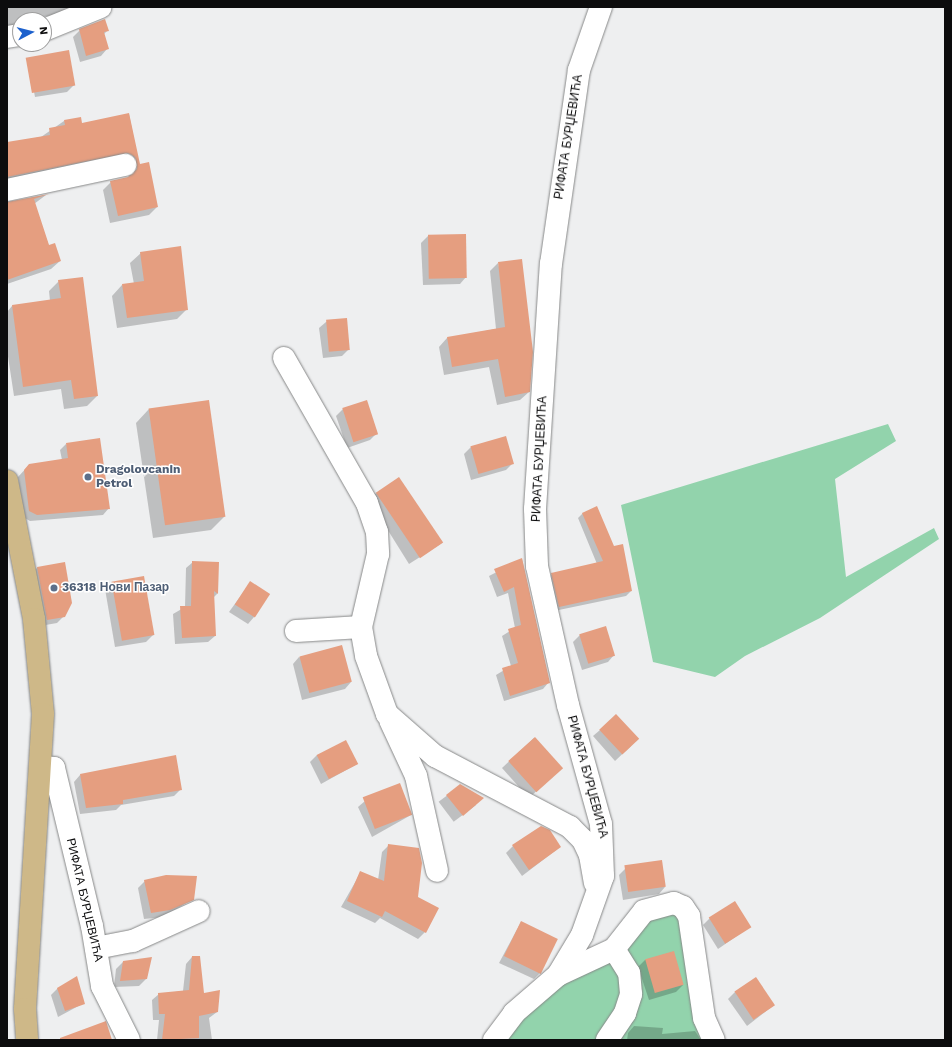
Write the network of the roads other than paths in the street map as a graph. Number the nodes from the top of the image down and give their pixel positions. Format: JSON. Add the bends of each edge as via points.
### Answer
{"nodes":[{"id":1,"x":101,"y":7,"type":"edge"},
{"id":2,"x":601,"y":7,"type":"edge"},
{"id":3,"x":52,"y":27,"type":"edge"},
{"id":4,"x":125,"y":165,"type":"dead end"},
{"id":5,"x":7,"y":190,"type":"edge"},
{"id":6,"x":284,"y":358,"type":"dead end"},
{"id":7,"x":7,"y":481,"type":"edge"},
{"id":8,"x":361,"y":627,"type":"junction"},
{"id":9,"x":296,"y":632,"type":"dead end"},
{"id":10,"x":387,"y":714,"type":"junction"},
{"id":11,"x":41,"y":767,"type":"junction"},
{"id":12,"x":437,"y":871,"type":"dead end"},
{"id":13,"x":592,"y":908,"type":"junction"},
{"id":14,"x":198,"y":911,"type":"dead end"},
{"id":15,"x":96,"y":948,"type":"junction"},
{"id":16,"x":614,"y":949,"type":"junction"},
{"id":17,"x":558,"y":975,"type":"junction"},
{"id":18,"x":27,"y":1040,"type":"edge"},
{"id":19,"x":129,"y":1040,"type":"edge"},
{"id":20,"x":494,"y":1040,"type":"edge"},
{"id":21,"x":608,"y":1040,"type":"edge"},
{"id":22,"x":714,"y":1040,"type":"edge"}],
"edges":[{"from":1,"to":3,"type":"street"},
{"from":2,"to":13,"type":"street","name":"РИФАТА БУРЏЕВИЋА","via":[[579,70],[551,264],[535,509],[537,566],[604,845],[603,876]]},
{"from":4,"to":5,"type":"street"},
{"from":6,"to":8,"type":"street","name":"РИФАТА БУРЏЕВИЋА","via":[[367,503],[377,532],[378,554]]},
{"from":7,"to":11,"type":"main road","via":[[39,652],[43,714]]},
{"from":8,"to":9,"type":"street"},
{"from":8,"to":10,"type":"street","name":"РИФАТА БУРЏЕВИЋА","via":[[366,656]]},
{"from":10,"to":12,"type":"street","via":[[416,776]]},
{"from":10,"to":13,"type":"street","name":"РИФАТА БУРЏЕВИЋА","via":[[435,756],[570,827],[583,840],[590,855],[595,883]]},
{"from":11,"to":15,"type":"street","name":"РИФАТА БУРЏЕВИЋА","via":[[54,768]]},
{"from":11,"to":18,"type":"main road","via":[[28,943]]},
{"from":13,"to":17,"type":"street","name":"РИФАТА БУРЏЕВИЋА","via":[[582,935]]},
{"from":14,"to":15,"type":"street","via":[[133,941]]},
{"from":15,"to":19,"type":"street","name":"РИФАТА БУРЏЕВИЋА","via":[[102,986]]},
{"from":16,"to":17,"type":"street","name":"РИФАТА БУРЏЕВИЋА"},
{"from":16,"to":21,"type":"street","via":[[629,973],[631,994],[625,1013]]},
{"from":16,"to":22,"type":"street","name":"РИФАТА БУРЏЕВИЋА","via":[[644,911],[667,902],[684,907],[694,946],[704,1018]]},
{"from":17,"to":20,"type":"street","name":"РИФАТА БУРЏЕВИЋА","via":[[514,1013]]}]}
